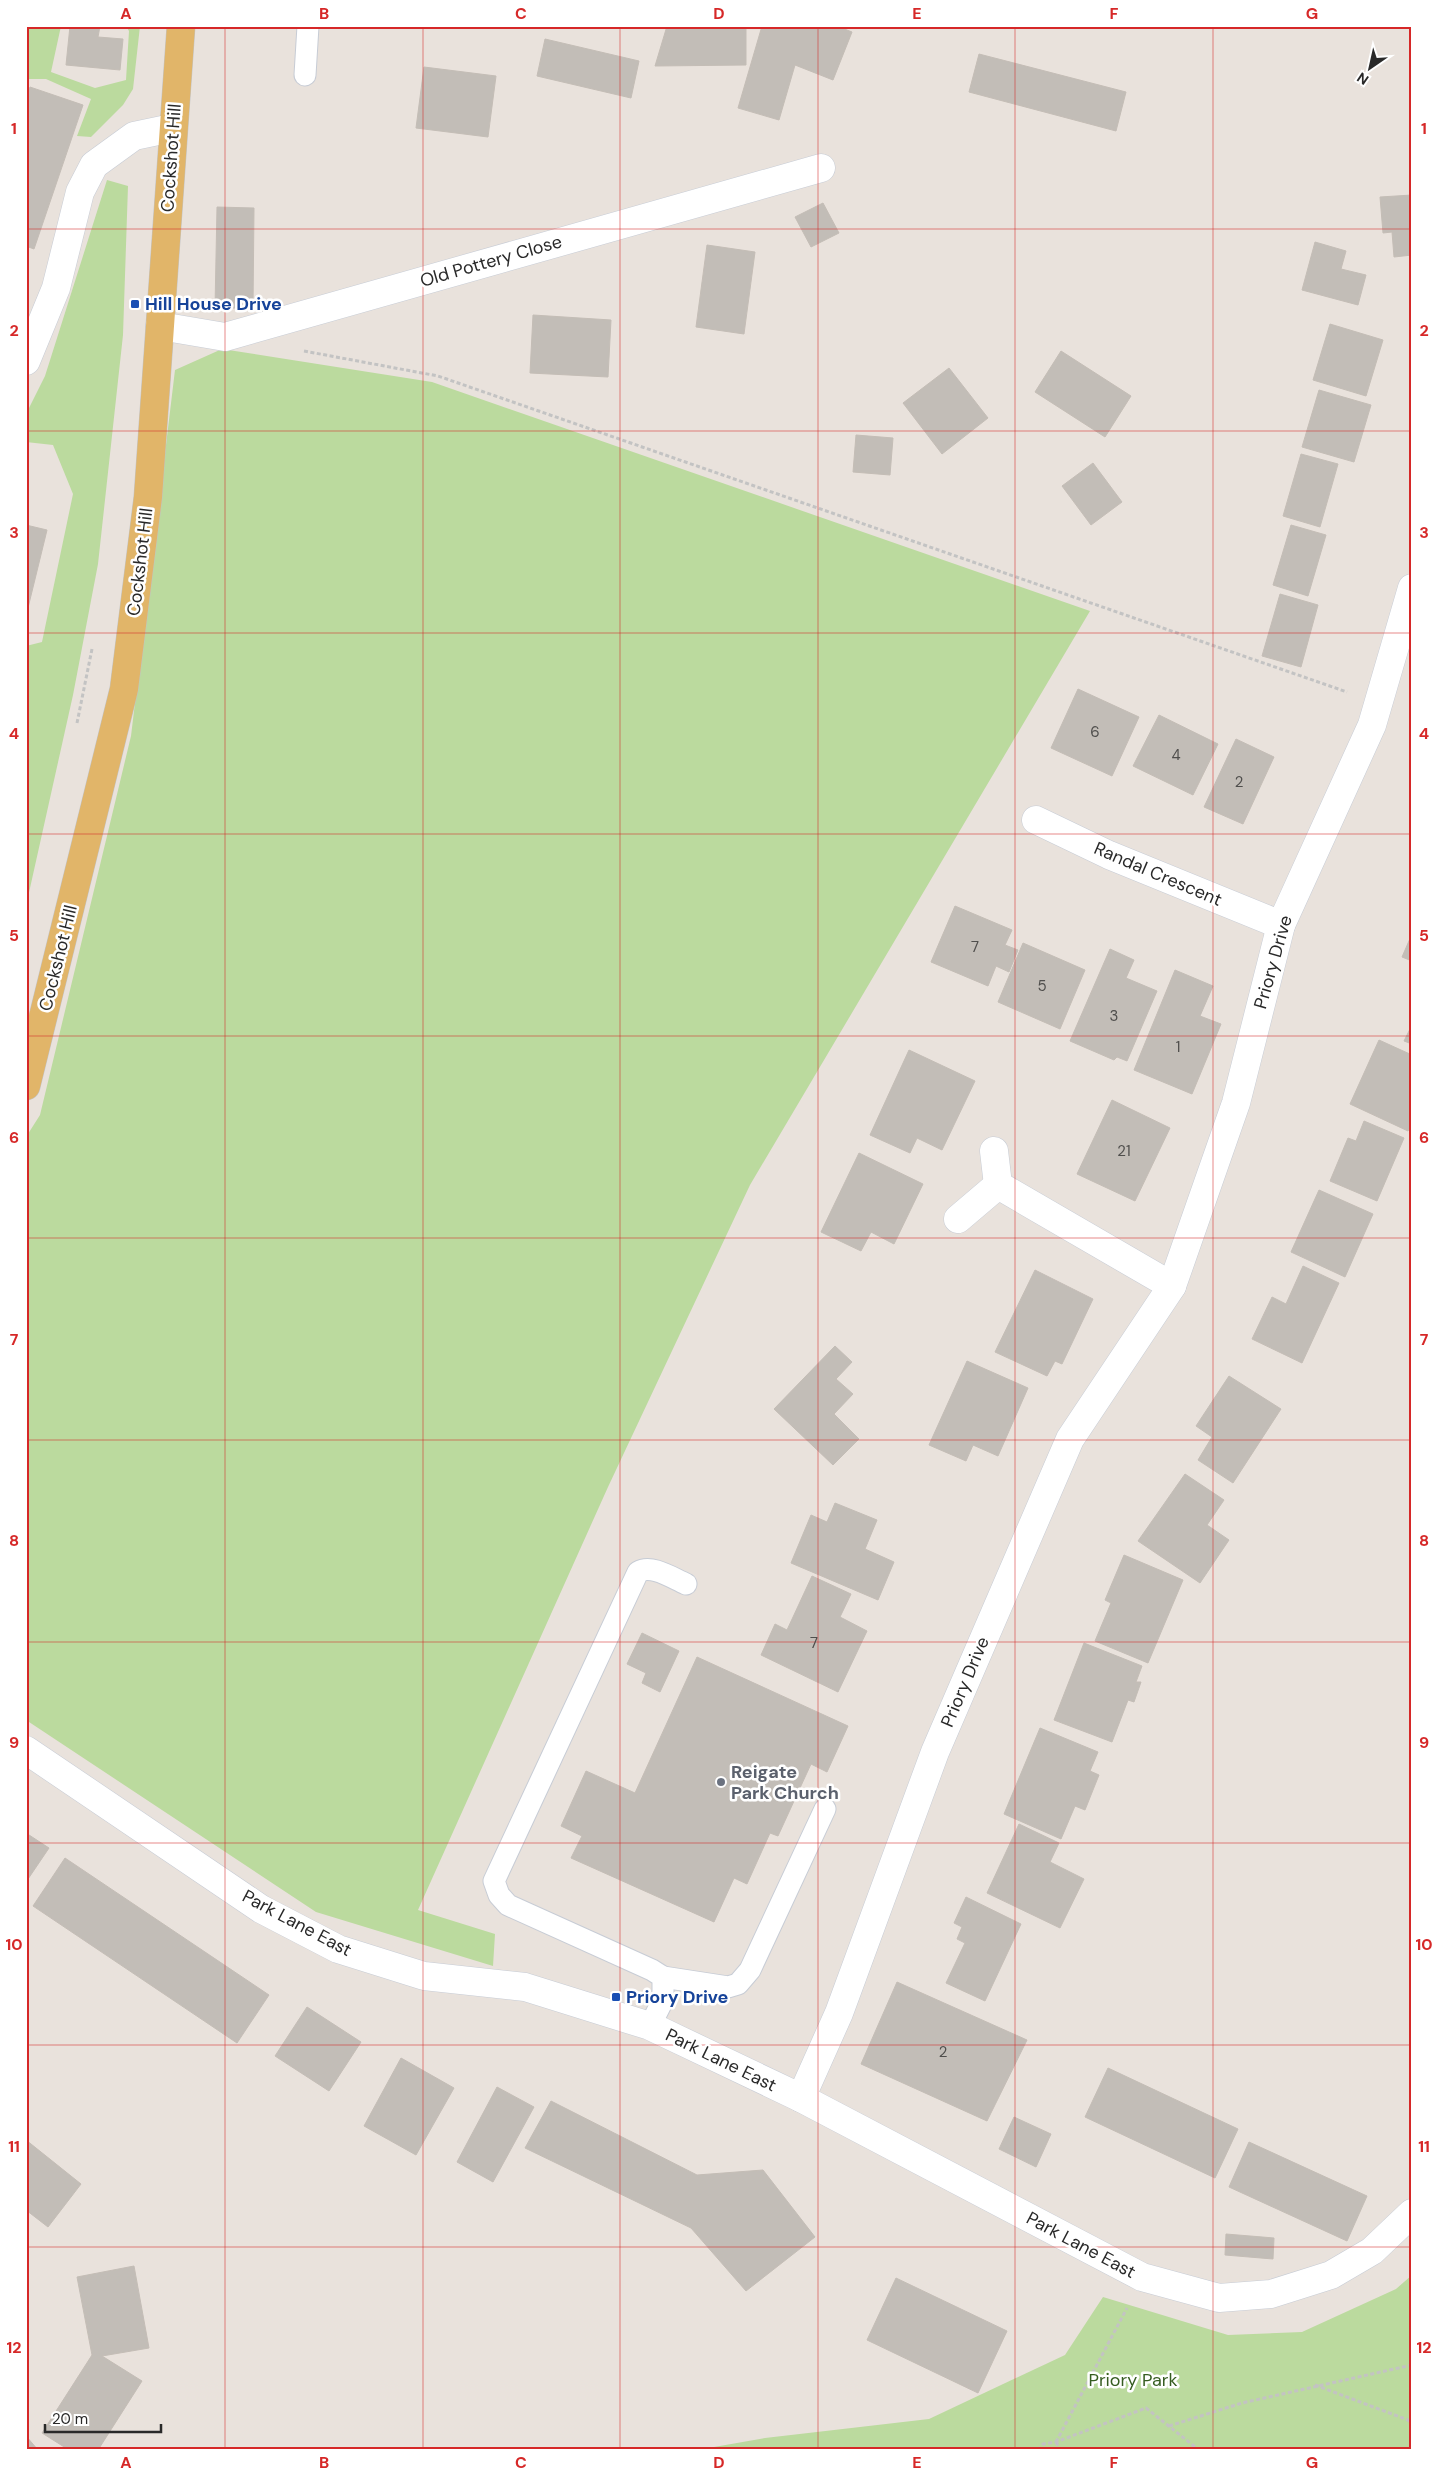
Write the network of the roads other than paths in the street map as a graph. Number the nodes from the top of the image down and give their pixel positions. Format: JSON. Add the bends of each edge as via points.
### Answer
{"nodes":[{"id":1,"x":180,"y":26,"type":"edge"},
{"id":2,"x":308,"y":26,"type":"edge"},
{"id":3,"x":305,"y":75,"type":"dead end"},
{"id":4,"x":172,"y":128,"type":"junction"},
{"id":5,"x":821,"y":168,"type":"dead end"},
{"id":6,"x":160,"y":326,"type":"junction"},
{"id":7,"x":26,"y":361,"type":"edge"},
{"id":8,"x":1412,"y":588,"type":"edge"},
{"id":9,"x":1036,"y":820,"type":"dead end"},
{"id":10,"x":1281,"y":925,"type":"junction"},
{"id":11,"x":26,"y":1086,"type":"edge"},
{"id":12,"x":994,"y":1151,"type":"dead end"},
{"id":13,"x":998,"y":1185,"type":"junction"},
{"id":14,"x":958,"y":1220,"type":"dead end"},
{"id":15,"x":1172,"y":1286,"type":"junction"},
{"id":16,"x":686,"y":1584,"type":"dead end"},
{"id":17,"x":26,"y":1750,"type":"edge"},
{"id":18,"x":825,"y":1809,"type":"dead end"},
{"id":19,"x":663,"y":1977,"type":"junction"},
{"id":20,"x":650,"y":2026,"type":"junction"},
{"id":21,"x":801,"y":2098,"type":"junction"},
{"id":22,"x":1412,"y":2212,"type":"edge"}],
"edges":[{"from":1,"to":4,"type":"main road","name":"Cockshot Hill"},
{"from":2,"to":3,"type":"lane"},
{"from":4,"to":6,"type":"main road","name":"Cockshot Hill"},
{"from":4,"to":7,"type":"street","via":[[134,136],[94,165],[80,192],[56,288]]},
{"from":5,"to":6,"type":"street","name":"Old Pottery Close","via":[[225,337]]},
{"from":6,"to":11,"type":"main road","name":"Cockshot Hill","via":[[148,497],[124,689]]},
{"from":8,"to":10,"type":"street","name":"Priory Drive","via":[[1372,726]]},
{"from":9,"to":10,"type":"street","name":"Randal Crescent","via":[[1109,855]]},
{"from":10,"to":15,"type":"street","name":"Priory Drive","via":[[1236,1103]]},
{"from":12,"to":13,"type":"street"},
{"from":13,"to":14,"type":"street"},
{"from":13,"to":15,"type":"street"},
{"from":15,"to":21,"type":"street","name":"Priory Drive","via":[[1070,1439],[935,1752],[839,2013]]},
{"from":16,"to":19,"type":"lane","via":[[644,1568],[638,1572],[494,1881],[499,1895],[508,1904]]},
{"from":17,"to":20,"type":"street","name":"Park Lane East","via":[[261,1909],[338,1949],[424,1976],[525,1987]]},
{"from":18,"to":19,"type":"lane","via":[[750,1970],[738,1984],[728,1987]]},
{"from":19,"to":20,"type":"lane","via":[[663,2000]]},
{"from":20,"to":21,"type":"street","name":"Park Lane East"},
{"from":21,"to":22,"type":"street","name":"Park Lane East","via":[[1142,2278],[1219,2298],[1271,2294],[1330,2275],[1372,2251]]}]}
